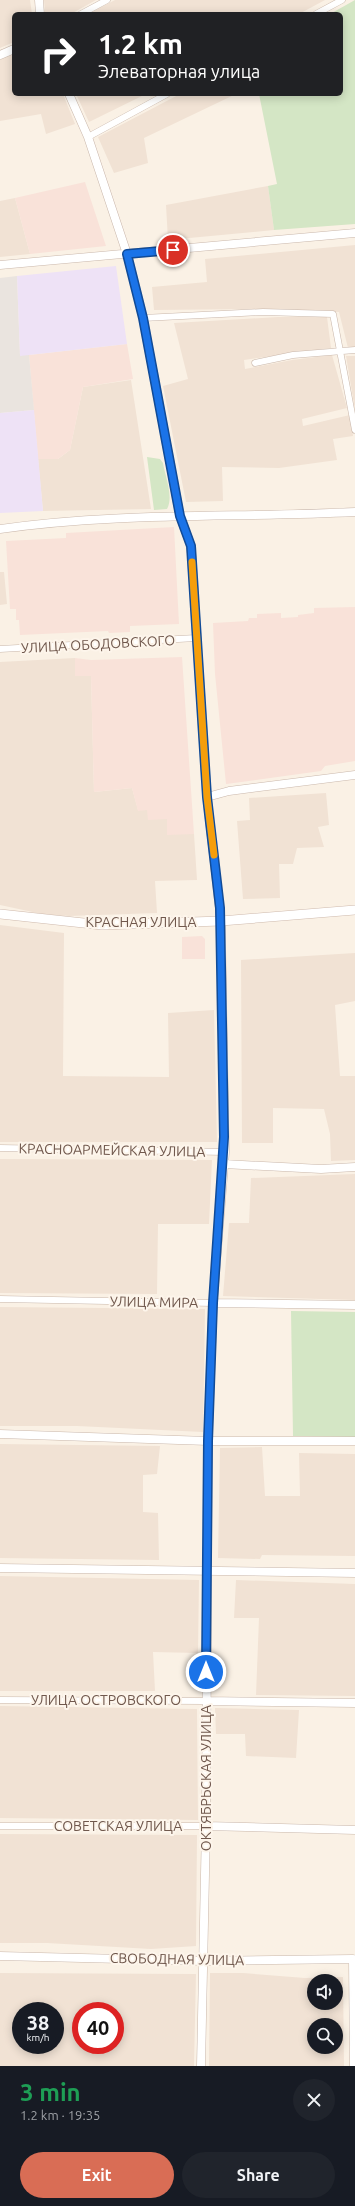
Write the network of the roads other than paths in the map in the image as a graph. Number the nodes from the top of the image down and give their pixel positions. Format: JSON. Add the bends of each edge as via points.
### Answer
{"nodes":[{"id":1,"x":39,"y":0,"type":"edge"},
{"id":2,"x":107,"y":0,"type":"edge"},
{"id":3,"x":342,"y":0,"type":"edge"},
{"id":4,"x":40,"y":12,"type":"edge"},
{"id":5,"x":85,"y":12,"type":"edge"},
{"id":6,"x":320,"y":12,"type":"edge"},
{"id":7,"x":12,"y":50,"type":"edge"},
{"id":8,"x":0,"y":55,"type":"edge"},
{"id":9,"x":70,"y":96,"type":"edge"},
{"id":10,"x":163,"y":96,"type":"edge"},
{"id":11,"x":88,"y":137,"type":"junction"},
{"id":12,"x":355,"y":233,"type":"edge"},
{"id":13,"x":127,"y":254,"type":"junction"},
{"id":14,"x":0,"y":265,"type":"edge"},
{"id":15,"x":143,"y":318,"type":"junction"},
{"id":16,"x":355,"y":350,"type":"edge"},
{"id":17,"x":339,"y":351,"type":"junction"},
{"id":18,"x":255,"y":363,"type":"dead end"},
{"id":19,"x":355,"y":430,"type":"edge"},
{"id":20,"x":355,"y":512,"type":"edge"},
{"id":21,"x":180,"y":516,"type":"junction"},
{"id":22,"x":0,"y":529,"type":"edge"},
{"id":23,"x":196,"y":638,"type":"junction"},
{"id":24,"x":0,"y":649,"type":"edge"},
{"id":25,"x":355,"y":775,"type":"edge"},
{"id":26,"x":207,"y":797,"type":"junction"},
{"id":27,"x":355,"y":910,"type":"edge"},
{"id":28,"x":0,"y":914,"type":"edge"},
{"id":29,"x":220,"y":922,"type":"junction"},
{"id":30,"x":0,"y":1148,"type":"edge"},
{"id":31,"x":225,"y":1152,"type":"junction"},
{"id":32,"x":224,"y":1164,"type":"junction"},
{"id":33,"x":355,"y":1167,"type":"edge"},
{"id":34,"x":0,"y":1299,"type":"edge"},
{"id":35,"x":213,"y":1303,"type":"junction"},
{"id":36,"x":355,"y":1306,"type":"edge"},
{"id":37,"x":0,"y":1434,"type":"edge"},
{"id":38,"x":208,"y":1441,"type":"junction"},
{"id":39,"x":355,"y":1441,"type":"edge"},
{"id":40,"x":0,"y":1568,"type":"edge"},
{"id":41,"x":207,"y":1571,"type":"junction"},
{"id":42,"x":355,"y":1573,"type":"edge"},
{"id":43,"x":0,"y":1700,"type":"edge"},
{"id":44,"x":206,"y":1701,"type":"junction"},
{"id":45,"x":355,"y":1703,"type":"edge"},
{"id":46,"x":0,"y":1826,"type":"edge"},
{"id":47,"x":206,"y":1826,"type":"junction"},
{"id":48,"x":355,"y":1830,"type":"edge"},
{"id":49,"x":0,"y":1956,"type":"edge"},
{"id":50,"x":204,"y":1961,"type":"junction"},
{"id":51,"x":201,"y":2066,"type":"edge"},
{"id":52,"x":354,"y":2066,"type":"edge"}],
"edges":[{"from":1,"to":4,"type":"street"},
{"from":2,"to":5,"type":"street"},
{"from":3,"to":6,"type":"street"},
{"from":7,"to":8,"type":"street"},
{"from":9,"to":11,"type":"street","name":"ОКТЯБРЬСКАЯ УЛИЦА"},
{"from":10,"to":11,"type":"street"},
{"from":11,"to":13,"type":"street","name":"ОКТЯБРЬСКАЯ УЛИЦА"},
{"from":12,"to":13,"type":"street"},
{"from":13,"to":14,"type":"street"},
{"from":13,"to":15,"type":"street","name":"ОКТЯБРЬСКАЯ УЛИЦА"},
{"from":15,"to":17,"type":"street","via":[[263,312],[333,314]]},
{"from":15,"to":21,"type":"street","name":"ОКТЯБРЬСКАЯ УЛИЦА"},
{"from":16,"to":17,"type":"street"},
{"from":17,"to":18,"type":"street","via":[[293,355]]},
{"from":17,"to":19,"type":"street"},
{"from":20,"to":21,"type":"street"},
{"from":21,"to":22,"type":"street","via":[[65,521]]},
{"from":21,"to":23,"type":"street","name":"ОКТЯБРЬСКАЯ УЛИЦА","via":[[191,546]]},
{"from":23,"to":24,"type":"street","name":"УЛИЦА ОБОДОВСКОГО"},
{"from":23,"to":26,"type":"street","name":"ОКТЯБРЬСКАЯ УЛИЦА"},
{"from":25,"to":26,"type":"street","via":[[229,791]]},
{"from":26,"to":29,"type":"street","name":"ОКТЯБРЬСКАЯ УЛИЦА"},
{"from":27,"to":29,"type":"main road","name":"КРАСНАЯ УЛИЦА"},
{"from":28,"to":29,"type":"main road","name":"КРАСНАЯ УЛИЦА","via":[[102,925]]},
{"from":29,"to":31,"type":"street","name":"ОКТЯБРЬСКАЯ УЛИЦА"},
{"from":30,"to":31,"type":"street","name":"КРАСНОАРМЕЙСКАЯ УЛИЦА"},
{"from":31,"to":32,"type":"street","name":"ОКТЯБРЬСКАЯ УЛИЦА"},
{"from":32,"to":33,"type":"street","name":"КРАСНОАРМЕЙСКАЯ УЛИЦА","via":[[321,1169]]},
{"from":32,"to":35,"type":"street","name":"ОКТЯБРЬСКАЯ УЛИЦА"},
{"from":34,"to":35,"type":"street","name":"УЛИЦА МИРА"},
{"from":35,"to":36,"type":"street","name":"УЛИЦА МИРА"},
{"from":35,"to":38,"type":"street","name":"ОКТЯБРЬСКАЯ УЛИЦА"},
{"from":37,"to":38,"type":"street"},
{"from":38,"to":39,"type":"street"},
{"from":38,"to":41,"type":"street","name":"ОКТЯБРЬСКАЯ УЛИЦА"},
{"from":40,"to":41,"type":"street"},
{"from":41,"to":42,"type":"street"},
{"from":41,"to":44,"type":"street","name":"ОКТЯБРЬСКАЯ УЛИЦА"},
{"from":43,"to":44,"type":"street","name":"УЛИЦА ОСТРОВСКОГО"},
{"from":44,"to":45,"type":"street","name":"УЛИЦА ОСТРОВСКОГО"},
{"from":44,"to":47,"type":"street","name":"ОКТЯБРЬСКАЯ УЛИЦА"},
{"from":46,"to":47,"type":"street","name":"СОВЕТСКАЯ УЛИЦА"},
{"from":47,"to":48,"type":"street","name":"СОВЕТСКАЯ УЛИЦА"},
{"from":47,"to":50,"type":"street","name":"ОКТЯБРЬСКАЯ УЛИЦА"},
{"from":49,"to":50,"type":"street","name":"СВОБОДНАЯ УЛИЦА"},
{"from":50,"to":51,"type":"street","name":"ОКТЯБРЬСКАЯ УЛИЦА"},
{"from":50,"to":52,"type":"street","name":"СВОБОДНАЯ УЛИЦА","via":[[353,1959]]}]}
